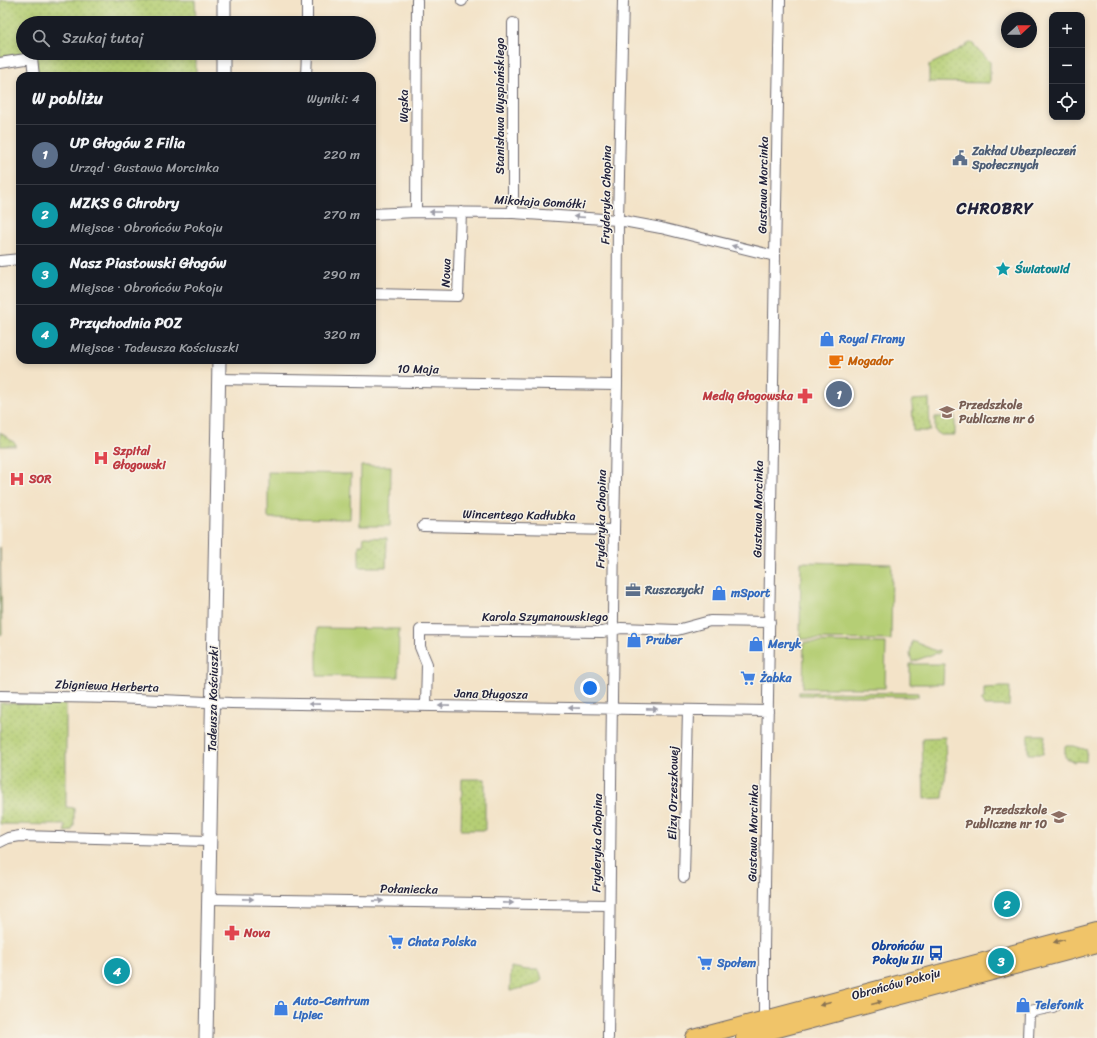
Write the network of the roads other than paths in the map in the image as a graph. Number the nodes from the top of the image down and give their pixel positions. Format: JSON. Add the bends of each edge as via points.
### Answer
{"nodes":[{"id":1,"x":224,"y":0,"type":"edge"},
{"id":2,"x":307,"y":0,"type":"edge"},
{"id":3,"x":417,"y":0,"type":"edge"},
{"id":4,"x":623,"y":0,"type":"edge"},
{"id":5,"x":780,"y":0,"type":"edge"},
{"id":6,"x":224,"y":16,"type":"edge"},
{"id":7,"x":307,"y":16,"type":"edge"},
{"id":8,"x":513,"y":23,"type":"dead end"},
{"id":9,"x":16,"y":60,"type":"edge"},
{"id":10,"x":32,"y":60,"type":"edge"},
{"id":11,"x":223,"y":60,"type":"edge"},
{"id":12,"x":307,"y":60,"type":"edge"},
{"id":13,"x":0,"y":62,"type":"edge"},
{"id":14,"x":34,"y":72,"type":"edge"},
{"id":15,"x":223,"y":72,"type":"edge"},
{"id":16,"x":306,"y":72,"type":"edge"},
{"id":17,"x":416,"y":212,"type":"junction"},
{"id":18,"x":461,"y":212,"type":"junction"},
{"id":19,"x":513,"y":213,"type":"junction"},
{"id":20,"x":376,"y":214,"type":"edge"},
{"id":21,"x":618,"y":220,"type":"junction"},
{"id":22,"x":775,"y":256,"type":"junction"},
{"id":23,"x":16,"y":259,"type":"edge"},
{"id":24,"x":0,"y":261,"type":"edge"},
{"id":25,"x":376,"y":294,"type":"edge"},
{"id":26,"x":219,"y":364,"type":"edge"},
{"id":27,"x":219,"y":379,"type":"junction"},
{"id":28,"x":617,"y":385,"type":"junction"},
{"id":29,"x":424,"y":526,"type":"dead end"},
{"id":30,"x":614,"y":530,"type":"junction"},
{"id":31,"x":770,"y":622,"type":"junction"},
{"id":32,"x":613,"y":630,"type":"junction"},
{"id":33,"x":0,"y":696,"type":"edge"},
{"id":34,"x":213,"y":702,"type":"junction"},
{"id":35,"x":426,"y":706,"type":"junction"},
{"id":36,"x":613,"y":709,"type":"junction"},
{"id":37,"x":688,"y":710,"type":"junction"},
{"id":38,"x":768,"y":711,"type":"junction"},
{"id":39,"x":209,"y":841,"type":"junction"},
{"id":40,"x":0,"y":842,"type":"edge"},
{"id":41,"x":684,"y":877,"type":"dead end"},
{"id":42,"x":209,"y":899,"type":"junction"},
{"id":43,"x":609,"y":905,"type":"junction"},
{"id":44,"x":1097,"y":931,"type":"edge"},
{"id":45,"x":1097,"y":944,"type":"edge"},
{"id":46,"x":1053,"y":1007,"type":"dead end"},
{"id":47,"x":764,"y":1020,"type":"junction"},
{"id":48,"x":206,"y":1038,"type":"edge"},
{"id":49,"x":608,"y":1038,"type":"edge"},
{"id":50,"x":694,"y":1038,"type":"edge"},
{"id":51,"x":744,"y":1038,"type":"edge"},
{"id":52,"x":1028,"y":1038,"type":"edge"}],
"edges":[{"from":1,"to":6,"type":"street"},
{"from":2,"to":7,"type":"street"},
{"from":3,"to":17,"type":"street","name":"Wąska"},
{"from":4,"to":21,"type":"street","name":"Fryderyka Chopina"},
{"from":5,"to":22,"type":"street","name":"Gustawa Morcinka"},
{"from":8,"to":19,"type":"street","name":"Stanisława Wyspiańskiego"},
{"from":9,"to":13,"type":"street"},
{"from":10,"to":14,"type":"street"},
{"from":11,"to":15,"type":"street"},
{"from":12,"to":16,"type":"street"},
{"from":18,"to":17,"type":"street","name":"Mikołaja Gomółki","one_way":true},
{"from":17,"to":20,"type":"street","name":"Mikołaja Gomółki"},
{"from":18,"to":19,"type":"street","name":"Mikołaja Gomółki"},
{"from":18,"to":25,"type":"street","name":"Nowa","via":[[458,296]]},
{"from":21,"to":19,"type":"street","name":"Mikołaja Gomółki","one_way":true},
{"from":22,"to":21,"type":"street","name":"Mikołaja Gomółki","one_way":true},
{"from":21,"to":28,"type":"street","name":"Fryderyka Chopina"},
{"from":22,"to":31,"type":"street","name":"Gustawa Morcinka"},
{"from":23,"to":24,"type":"street"},
{"from":26,"to":27,"type":"street","name":"Tadeusza Kościuszki"},
{"from":27,"to":28,"type":"street","name":"10 Maja"},
{"from":27,"to":34,"type":"street","name":"Tadeusza Kościuszki"},
{"from":28,"to":30,"type":"street","name":"Fryderyka Chopina"},
{"from":29,"to":30,"type":"street","name":"Wincentego Kadłubka"},
{"from":30,"to":32,"type":"street","name":"Fryderyka Chopina"},
{"from":31,"to":32,"type":"street","name":"Karola Szymanowskiego","via":[[710,621],[677,630]]},
{"from":31,"to":38,"type":"street","name":"Gustawa Morcinka"},
{"from":32,"to":35,"type":"street","name":"Karola Szymanowskiego","via":[[420,630],[420,647],[427,664]]},
{"from":32,"to":36,"type":"street","name":"Fryderyka Chopina"},
{"from":33,"to":34,"type":"street","name":"Zbigniewa Herberta"},
{"from":35,"to":34,"type":"street","name":"Jana Długosza","one_way":true},
{"from":34,"to":39,"type":"street","name":"Tadeusza Kościuszki"},
{"from":36,"to":35,"type":"street","name":"Jana Długosza","one_way":true},
{"from":36,"to":37,"type":"street","name":"Jana Długosza","one_way":true},
{"from":36,"to":43,"type":"street","name":"Fryderyka Chopina"},
{"from":37,"to":38,"type":"street","name":"Jana Długosza"},
{"from":37,"to":41,"type":"street","name":"Elizy Orzeszkowej"},
{"from":38,"to":47,"type":"street","name":"Gustawa Morcinka"},
{"from":39,"to":40,"type":"street","via":[[20,836]]},
{"from":39,"to":42,"type":"street","name":"Tadeusza Kościuszki"},
{"from":42,"to":43,"type":"street","name":"Połaniecka","one_way":true},
{"from":42,"to":48,"type":"street","name":"Tadeusza Kościuszki"},
{"from":43,"to":49,"type":"street","name":"Fryderyka Chopina"},
{"from":44,"to":47,"type":"main road","name":"Obrońców Pokoju","one_way":true},
{"from":51,"to":45,"type":"main road","name":"Obrońców Pokoju","one_way":true},
{"from":46,"to":52,"type":"street","via":[[1029,1012]]},
{"from":47,"to":50,"type":"main road","name":"Obrońców Pokoju"}]}
